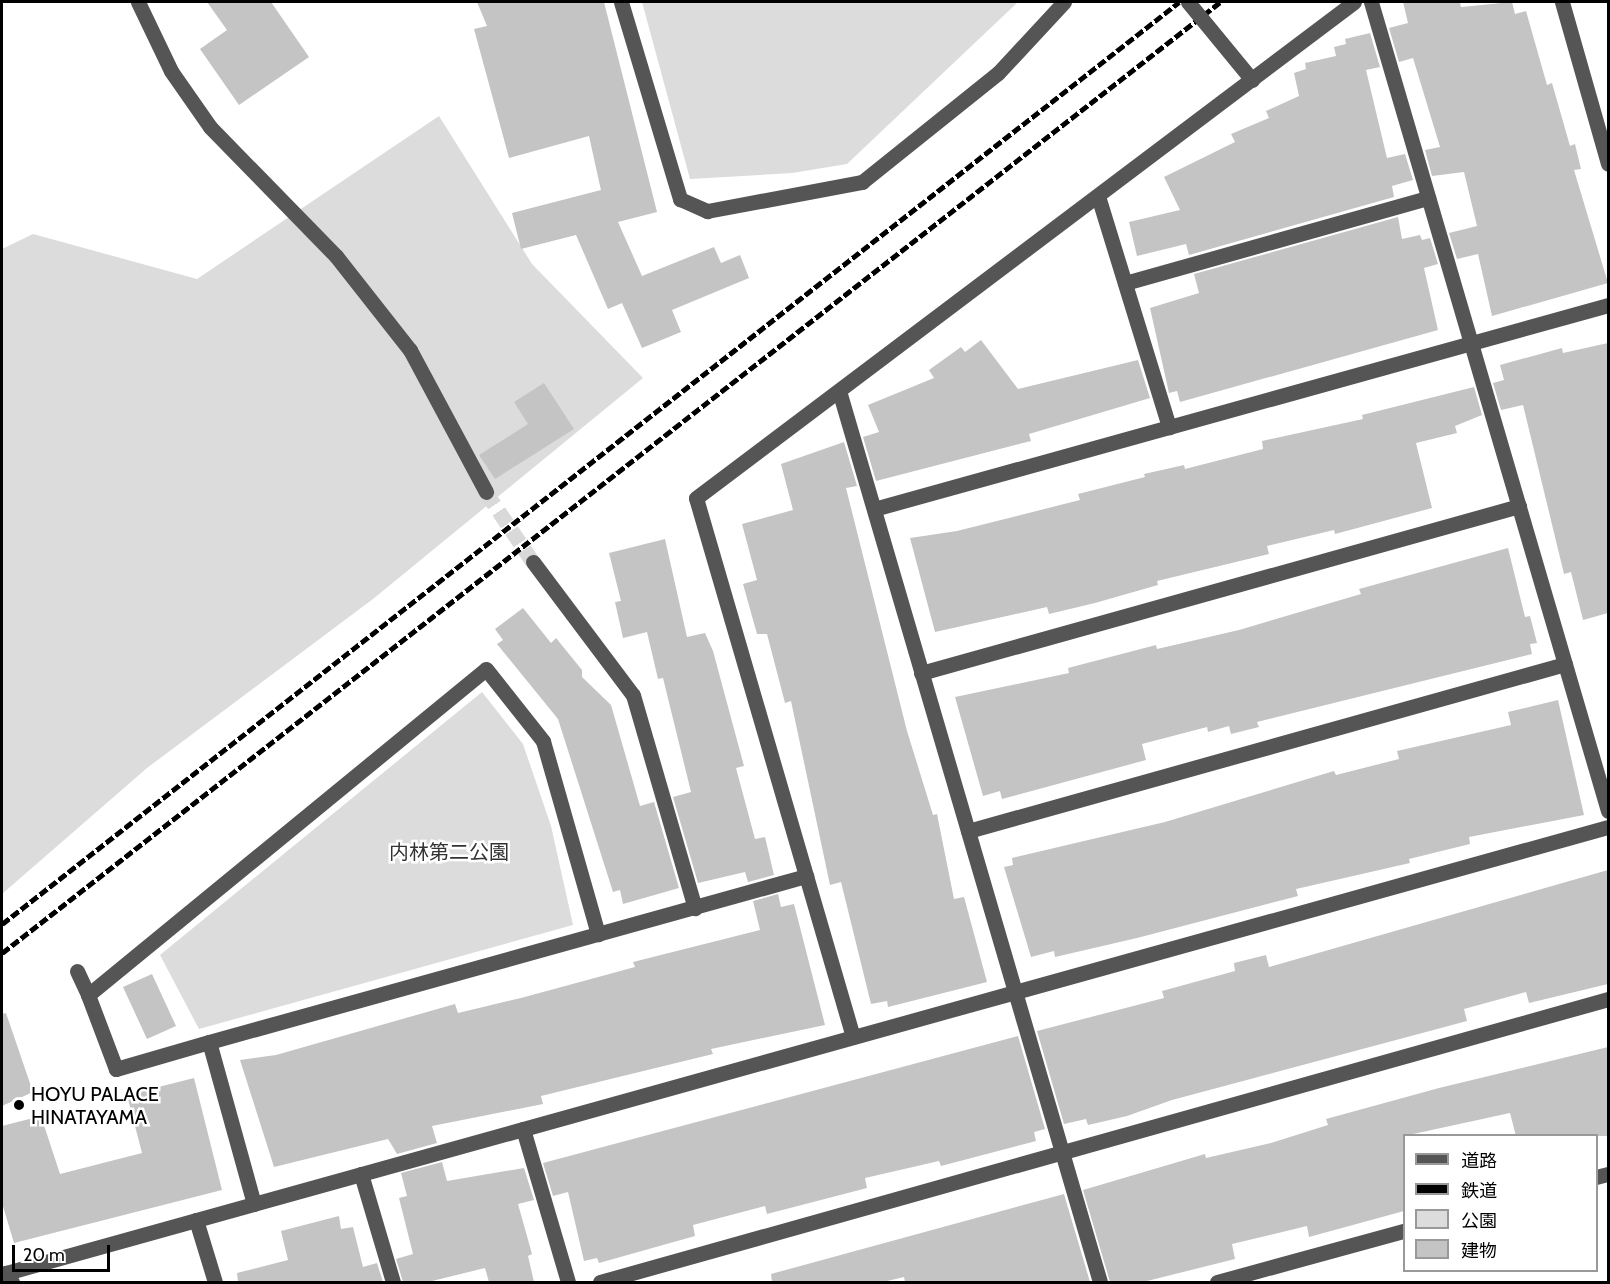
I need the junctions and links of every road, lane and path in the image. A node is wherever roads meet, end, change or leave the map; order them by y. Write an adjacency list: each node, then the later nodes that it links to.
1 (138, 2): 17 (street)
2 (621, 2): 3 (street)
3 (1064, 2)
4 (1188, 2): 8 (street, bridge)
5 (1354, 2): 8 (street)
6 (1371, 2): 11 (street)
7 (1562, 2): 9 (street)
8 (1252, 80): 10 (street)
9 (1608, 164)
10 (1098, 196): 12 (street); 15 (street)
11 (1428, 198): 12 (street); 14 (street)
12 (1125, 283): 16 (street)
13 (1608, 305): 14 (street)
14 (1471, 344): 16 (street); 18 (street)
15 (840, 394): 19 (street); 26 (street)
16 (1169, 427): 19 (street)
17 (486, 492)
18 (1519, 506): 21 (street); 22 (street)
19 (874, 509): 22 (street)
20 (533, 562): 27 (street)
21 (1565, 664): 23 (street); 25 (street)
22 (921, 673): 25 (street)
23 (1608, 811)
24 (1608, 827): 30 (street)
25 (968, 831): 30 (street)
26 (806, 876): 27 (street); 33 (street)
27 (695, 908): 28 (street)
28 (598, 934): 31 (street); 34 (street)
29 (77, 971): 31 (street)
30 (1015, 992): 33 (street); 36 (street)
31 (88, 995): 34 (street)
32 (1608, 999): 36 (street)
33 (853, 1037): 35 (street)
34 (209, 1041): 38 (street)
35 (523, 1129): 37 (street); 44 (street)
36 (1062, 1153): 45 (street); 46 (street)
37 (361, 1174): 38 (street); 43 (street)
38 (254, 1204): 39 (street)
39 (196, 1220): 41 (street); 42 (street)
40 (1403, 1230): 47 (street)
41 (12, 1282)
42 (214, 1282)
43 (393, 1282)
44 (568, 1282)
45 (600, 1282)
46 (1100, 1282)
47 (1217, 1282)

